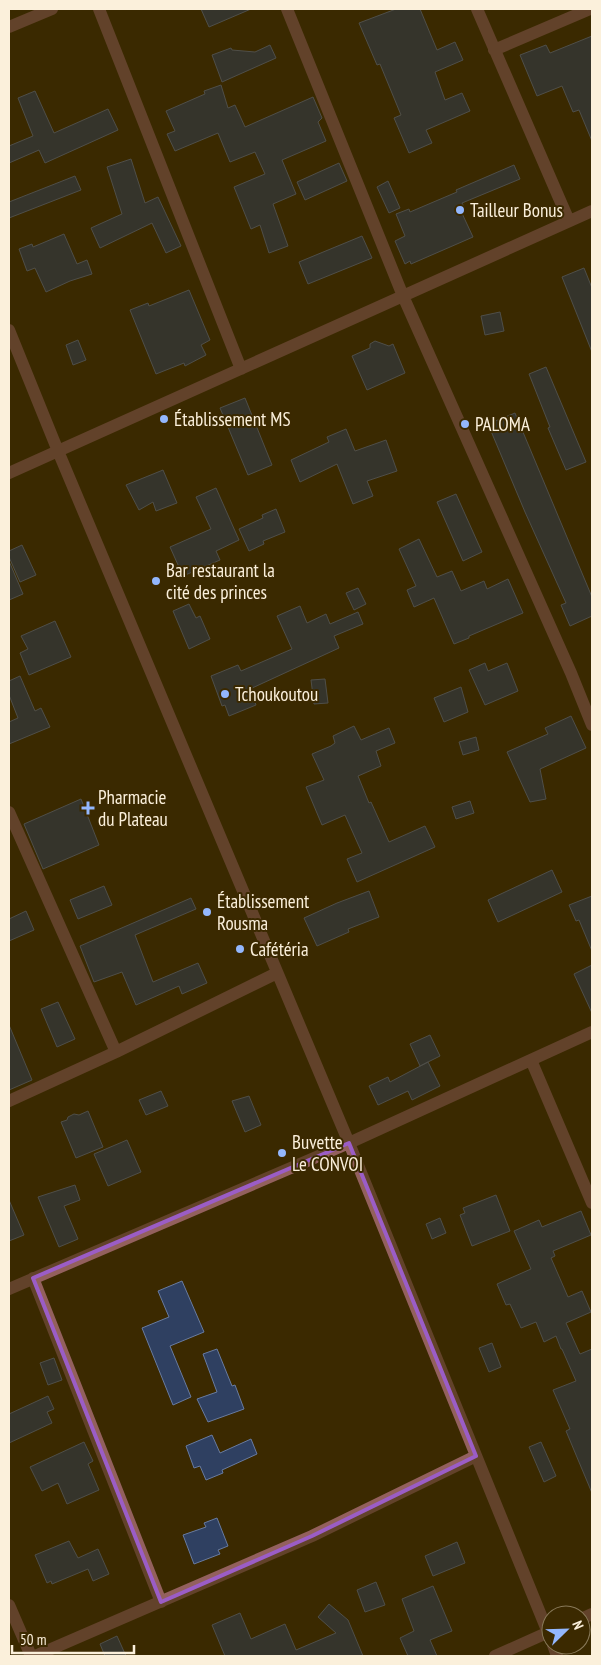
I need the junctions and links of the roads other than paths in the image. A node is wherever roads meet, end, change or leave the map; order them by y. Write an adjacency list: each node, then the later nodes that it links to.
1 (52, 9): 6 (street)
2 (99, 9): 12 (street)
3 (287, 9): 10 (street)
4 (476, 9): 7 (street)
5 (590, 9): 7 (street)
6 (9, 27)
7 (494, 50): 9 (street)
8 (592, 211): 9 (street)
9 (569, 221): 10 (street)
10 (403, 296): 12 (street); 15 (street)
11 (9, 330): 13 (street)
12 (241, 369): 13 (street)
13 (58, 451): 14 (street); 17 (street)
14 (9, 473)
15 (592, 725)
16 (9, 812): 19 (street)
17 (277, 973): 19 (street); 22 (street)
18 (592, 1032): 20 (street)
19 (116, 1052): 21 (street)
20 (531, 1060): 22 (street); 23 (street)
21 (9, 1101)
22 (349, 1143): 24 (street); 26 (street)
23 (592, 1203)
24 (33, 1278): 25 (street); 27 (street)
25 (9, 1289)
26 (476, 1456): 27 (street); 29 (street)
27 (161, 1602): 32 (street)
28 (9, 1605): 31 (street)
29 (541, 1613)
30 (541, 1638): 33 (street)
31 (31, 1656)
32 (35, 1656)
33 (495, 1656)

